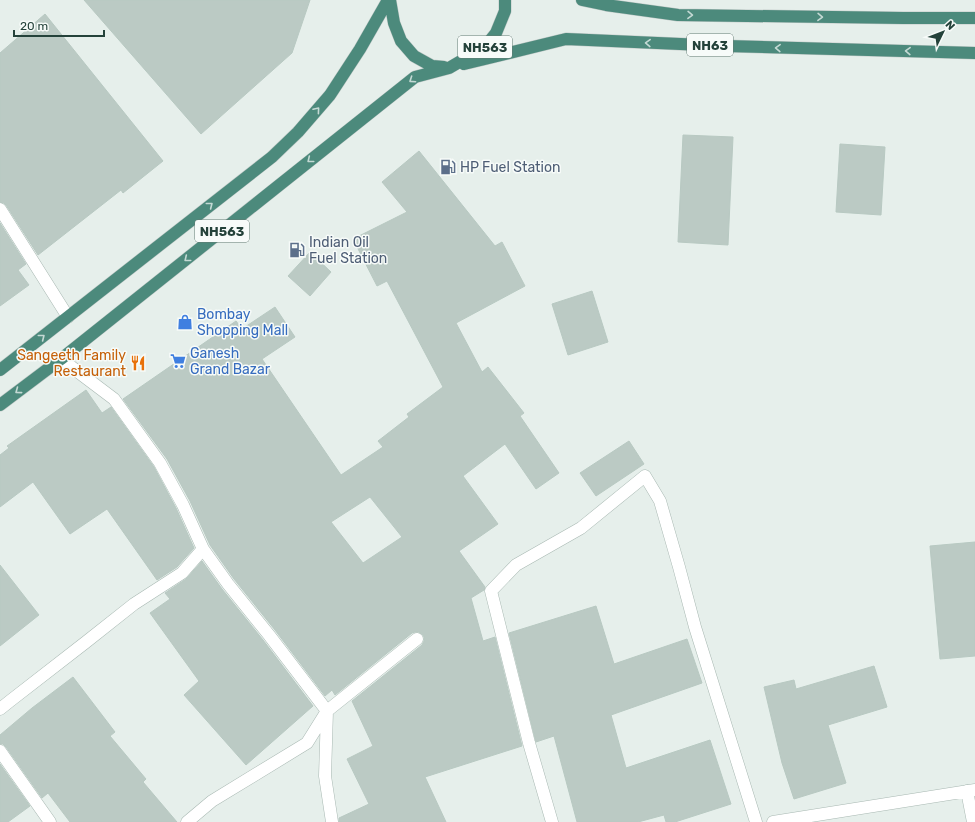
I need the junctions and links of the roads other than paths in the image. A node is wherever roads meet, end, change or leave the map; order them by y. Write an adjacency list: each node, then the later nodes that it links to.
1 (389, 0): 6 (highway, NH63); 8 (highway, NH563, one-way to 1)
2 (505, 0): 6 (highway, NH563)
3 (582, 0): 4 (highway, NH63, one-way to 4)
4 (975, 18)
5 (975, 53): 6 (highway, NH63, one-way to 6)
6 (449, 68): 9 (highway, NH563, one-way to 9)
7 (0, 209): 8 (street)
8 (68, 317): 10 (highway, NH563, one-way to 8)
9 (61, 359): 11 (highway, NH563, one-way to 11); 12 (street)
10 (0, 370)
11 (0, 405)
12 (203, 549): 14 (street); 15 (street)
13 (417, 639): 15 (street)
14 (0, 709)
15 (327, 711): 19 (street); 20 (street)
16 (0, 751): 18 (street)
17 (971, 791): 23 (street); 24 (street)
18 (50, 822)
19 (187, 822)
20 (332, 822)
21 (552, 822): 22 (street)
22 (756, 822)
23 (773, 822)
24 (973, 822)

